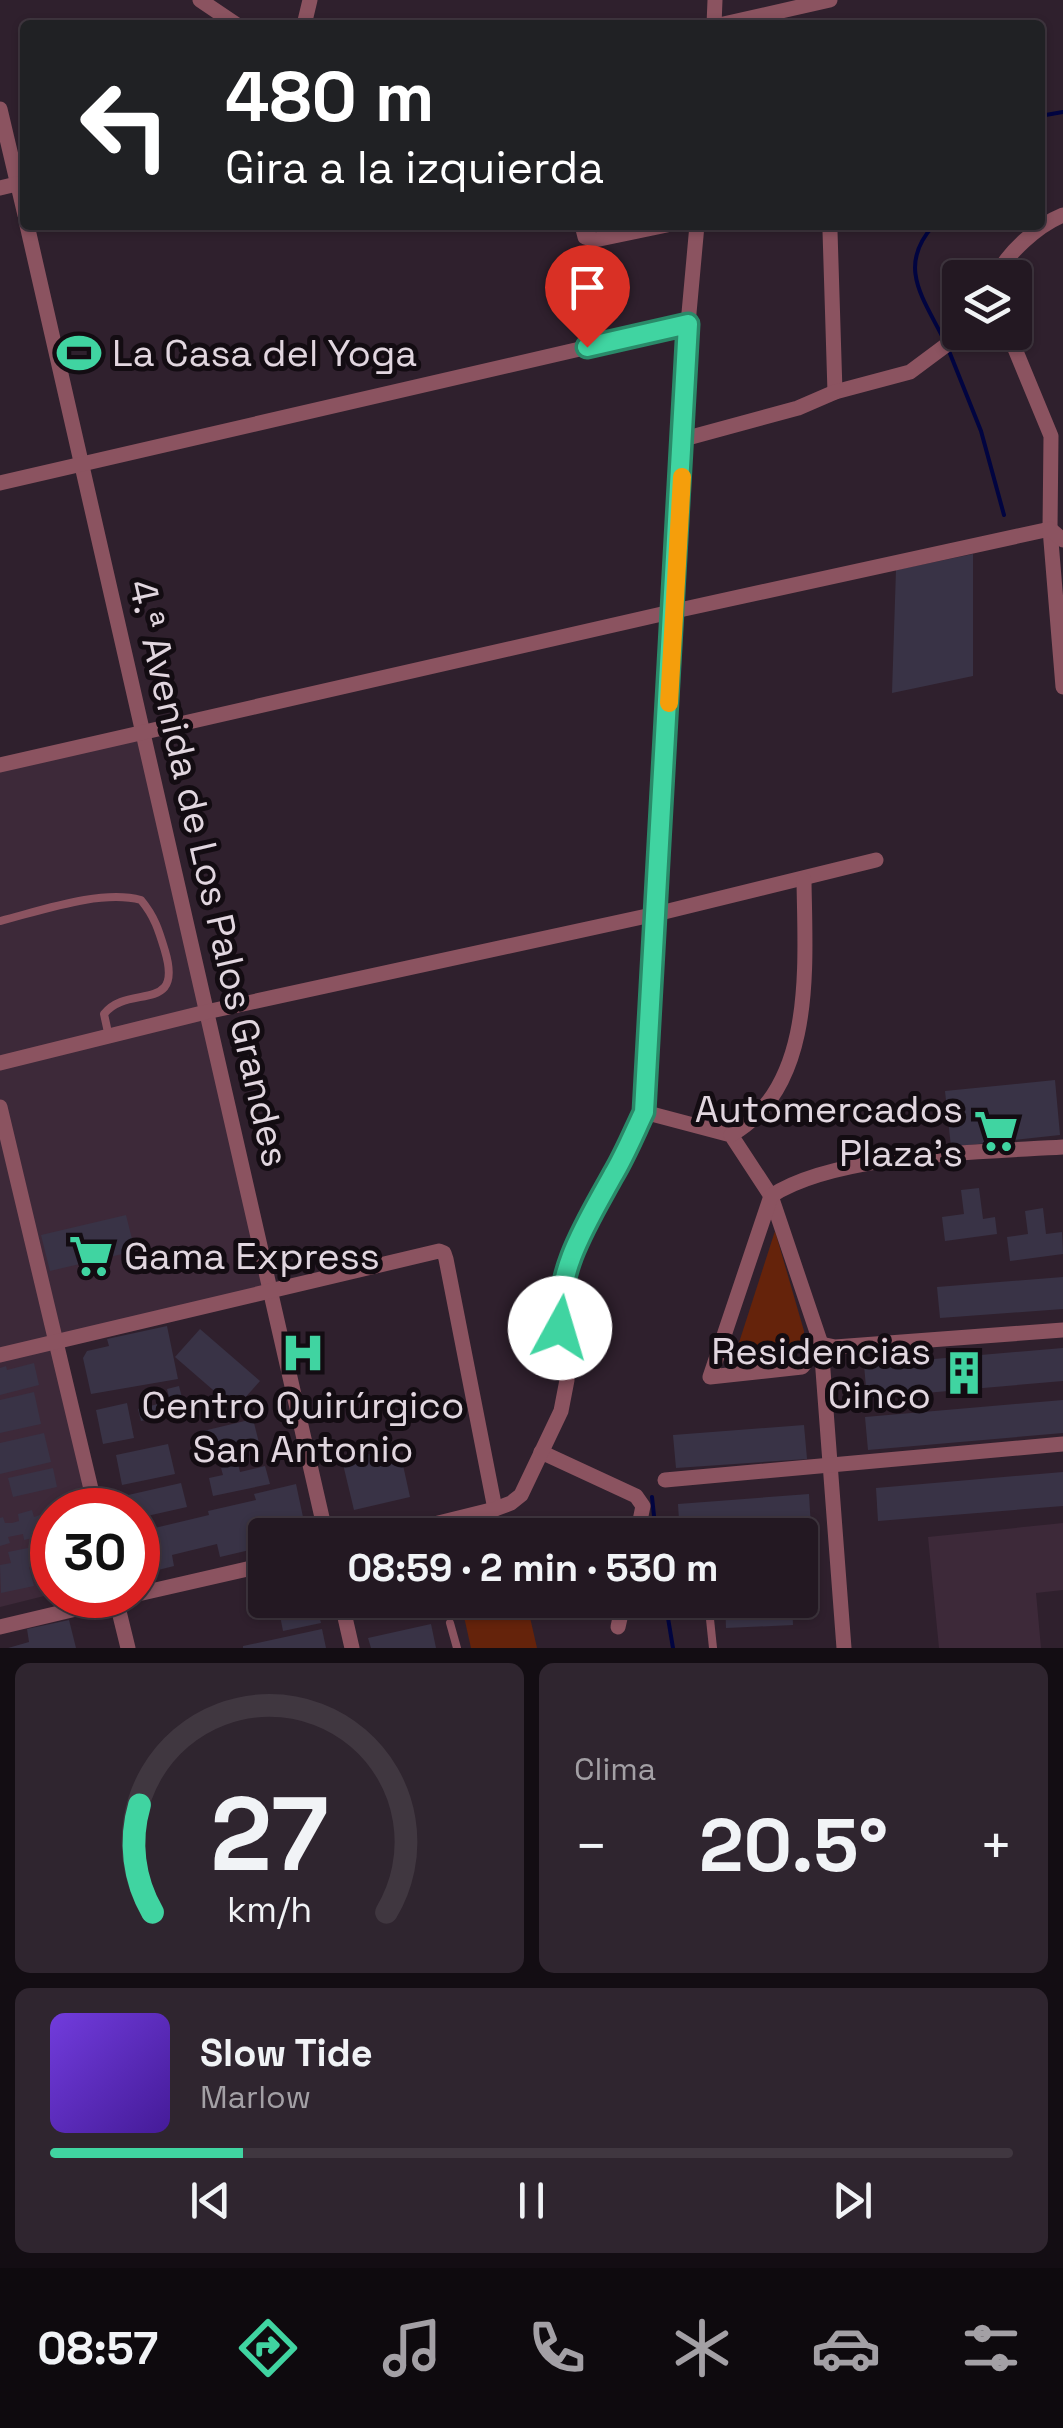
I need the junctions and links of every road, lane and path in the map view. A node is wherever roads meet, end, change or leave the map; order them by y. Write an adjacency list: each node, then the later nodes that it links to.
1 (200, 0): 3 (street)
2 (830, 0): 4 (street)
3 (229, 20)
4 (740, 20)
5 (0, 109): 6 (street)
6 (20, 176)
7 (28, 230): 19 (street, 4.ª Avenida de Los Palos Grandes)
8 (583, 230): 9 (street)
9 (643, 230)
10 (697, 230): 14 (street)
11 (1039, 230): 13 (street)
12 (830, 231): 17 (street)
13 (1006, 260)
14 (688, 324): 18 (street); 19 (street)
15 (942, 349): 17 (street)
16 (1015, 350): 21 (street)
17 (835, 392): 18 (street)
18 (684, 439): 23 (street)
19 (81, 465): 20 (street); 26 (street, 4.ª Avenida de Los Palos Grandes)
20 (0, 483)
21 (1050, 529): 22 (street); 23 (street); 24 (street)
22 (1063, 540)
23 (675, 611): 26 (street); 30 (street)
24 (1060, 652): 25 (street)
25 (1063, 688)
26 (142, 732): 27 (street); 32 (street, 4.ª Avenida de Los Palos Grandes)
27 (0, 766)
28 (876, 860): 29 (street)
29 (804, 880): 30 (street); 37 (street)
30 (656, 914): 32 (street); 36 (street)
31 (0, 921): 33 (lane)
32 (206, 1012): 33 (street); 40 (street, 4.ª Avenida de Los Palos Grandes)
33 (109, 1037): 34 (street)
34 (0, 1063)
35 (0, 1107): 42 (street)
36 (644, 1112): 37 (street); 46 (street)
37 (731, 1135): 39 (street)
38 (1063, 1147): 39 (street)
39 (770, 1196): 43 (street); 43 (street)
40 (273, 1292): 42 (street); 50 (street); 51 (street, 4.ª Avenida de Los Palos Grandes)
41 (1063, 1330): 43 (street)
42 (56, 1342): 44 (street); 49 (street)
43 (821, 1344): 47 (street)
44 (0, 1355)
45 (1063, 1444): 47 (street)
46 (542, 1452): 50 (street); 53 (street)
47 (830, 1464): 48 (street); 68 (street)
48 (665, 1480)
49 (91, 1488)
50 (495, 1509): 52 (street)
51 (322, 1518)
52 (459, 1518)
53 (641, 1518)
54 (248, 1569): 55 (street)
55 (160, 1589)
56 (32, 1618): 62 (street)
57 (121, 1618): 64 (street)
58 (345, 1618): 65 (street)
59 (620, 1618): 63 (street)
60 (710, 1618): 67 (lane)
61 (450, 1623): 66 (lane)
62 (0, 1626)
63 (618, 1627)
64 (128, 1648)
65 (352, 1648)
66 (457, 1648)
67 (713, 1648)
68 (844, 1648)

